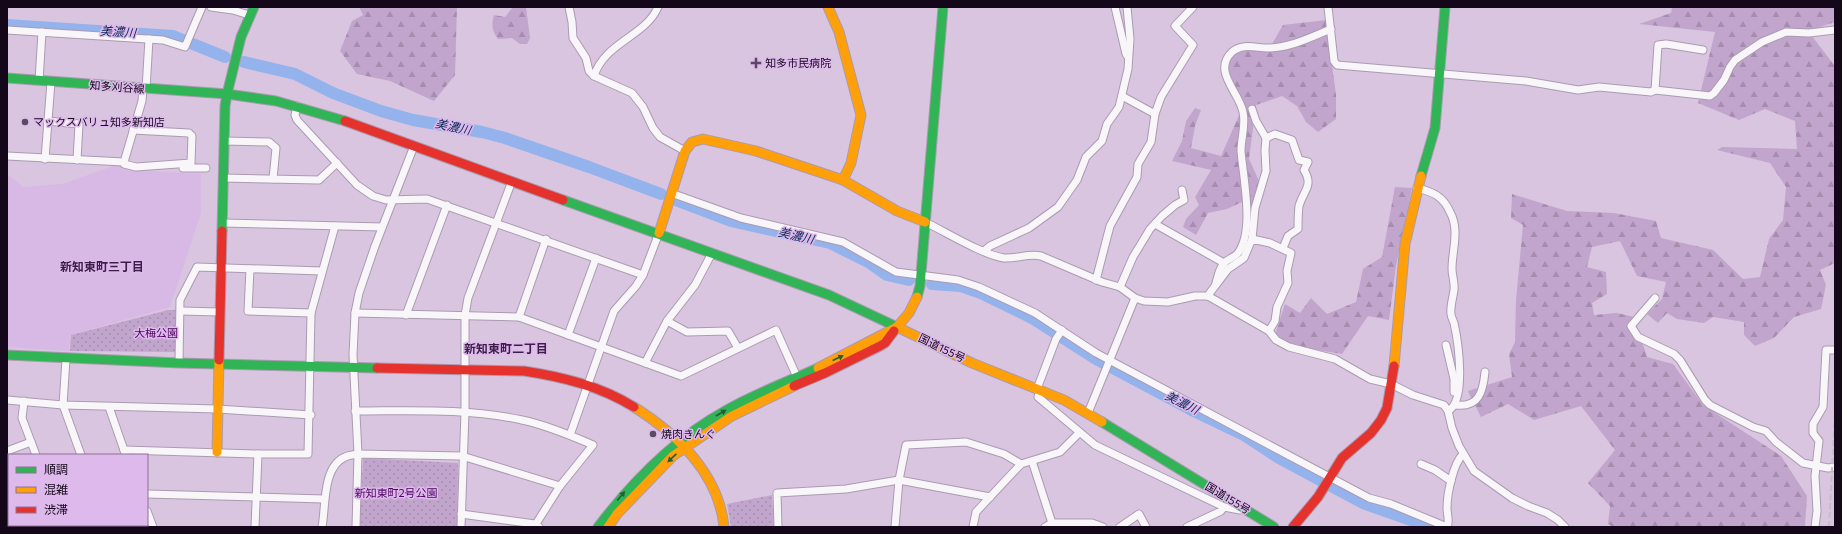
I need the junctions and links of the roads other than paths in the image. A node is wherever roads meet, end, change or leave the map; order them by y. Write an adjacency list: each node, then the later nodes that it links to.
1 (202, 7): 19 (street)
2 (211, 7): 14 (street)
3 (254, 7): 14 (main road)
4 (569, 7): 23 (street)
5 (658, 7): 23 (street)
6 (828, 7): 49 (main road)
7 (943, 7): 8 (street); 57 (main road)
8 (947, 7)
9 (1115, 7): 21 (street)
10 (1127, 7): 21 (street)
11 (1193, 7): 33 (street)
12 (1328, 7): 15 (street)
13 (1445, 7): 22 (main road)
14 (249, 15): 29 (main road)
15 (1331, 29): 22 (street); 69 (street)
16 (7, 30): 18 (street)
17 (1835, 30): 28 (street)
18 (42, 32): 19 (street); 25 (street)
19 (149, 40): 27 (street)
20 (1703, 50): 28 (street)
21 (1130, 58): 30 (street)
22 (1440, 74): 28 (street); 51 (main road)
23 (594, 76): 39 (street)
24 (7, 78): 25 (main road, 知多刈谷線)
25 (39, 80): 26 (main road, 知多刈谷線)
26 (51, 82): 27 (main road, 知多刈谷線); 34 (street)
27 (144, 88): 29 (main road, 知多刈谷線); 35 (street)
28 (1655, 90)
29 (227, 94): 31 (main road, 知多刈谷線); 37 (main road)
30 (1122, 96): 33 (street); 66 (street)
31 (297, 106): 38 (main road, 知多刈谷線); 44 (street)
32 (1252, 109): 36 (street)
33 (1155, 114): 75 (street)
34 (47, 121): 41 (street); 42 (street)
35 (133, 130): 43 (street); 45 (street)
36 (1266, 138): 64 (street); 65 (street)
37 (224, 141): 47 (main road); 48 (street)
38 (414, 146): 50 (main road, 知多刈谷線); 54 (street)
39 (685, 151): 49 (main road); 53 (main road)
40 (7, 156): 41 (street)
41 (45, 159): 42 (street)
42 (77, 160): 43 (street)
43 (124, 162): 45 (street)
44 (337, 163): 48 (street); 54 (street)
45 (179, 165): 46 (street)
46 (206, 168)
47 (224, 178): 48 (street); 58 (main road)
48 (273, 179)
49 (843, 180): 57 (main road)
50 (512, 181): 56 (street); 62 (main road, 国道155号)
51 (1417, 188): 109 (main road); 114 (street)
52 (1182, 190): 59 (street)
53 (671, 193): 62 (main road); 74 (street)
54 (392, 200): 55 (street); 61 (street)
55 (446, 205): 56 (street); 85 (street)
56 (496, 222): 63 (street); 86 (street)
57 (925, 222): 66 (street); 74 (main road)
58 (222, 223): 60 (street); 70 (main road)
59 (1155, 224): 69 (street); 77 (street)
60 (335, 226): 61 (street); 72 (street)
61 (382, 227): 84 (street)
62 (659, 233): 67 (main road, 国道155号); 73 (street)
63 (546, 239): 68 (street); 87 (street)
64 (1252, 239): 65 (street); 76 (street)
65 (1283, 248): 91 (street)
66 (984, 251): 75 (street)
67 (712, 253): 88 (street); 89 (main road, 国道155号)
68 (596, 258): 73 (street); 92 (street)
69 (1224, 263): 76 (street)
70 (221, 268): 71 (street); 81 (street); 82 (main road)
71 (250, 269): 72 (street); 83 (street)
72 (322, 271): 83 (street)
73 (643, 275): 94 (street)
74 (920, 275): 89 (main road); 90 (street)
75 (1096, 280): 77 (street)
76 (1215, 285): 78 (street)
77 (1120, 287): 79 (street)
78 (1208, 296): 79 (street); 91 (street)
79 (1135, 298): 99 (street)
80 (1655, 298): 138 (street)
81 (181, 311): 82 (street); 100 (street)
82 (220, 312): 102 (main road)
83 (311, 313): 103 (street)
84 (355, 313): 85 (street); 104 (street)
85 (406, 315): 86 (street)
86 (465, 315): 87 (street); 105 (street)
87 (519, 317): 92 (street)
88 (667, 321): 95 (street); 101 (street)
89 (897, 327): 107 (main road, one-way to 89); 110 (main road, 国道155号); 125 (main road)
90 (1062, 330): 99 (street); 110 (street)
91 (1269, 331): 109 (street)
92 (568, 335): 94 (street)
93 (1446, 345): 117 (street)
94 (603, 347): 101 (street); 108 (street)
95 (738, 348): 101 (street); 107 (street)
96 (1835, 350): 138 (street)
97 (7, 355): 98 (main road)
98 (66, 359): 100 (main road); 113 (street)
99 (1110, 360): 120 (street); 140 (street)
100 (179, 363): 102 (main road)
101 (645, 363)
102 (218, 364): 103 (main road); 116 (main road)
103 (309, 365): 104 (main road); 121 (street)
104 (354, 366): 105 (main road); 118 (street)
105 (464, 369): 108 (main road); 119 (street)
106 (1485, 372): 114 (street)
107 (797, 377): 125 (main road, one-way to 107)
108 (589, 384): 123 (street); 125 (main road)
109 (1391, 384): 117 (street); 140 (main road)
110 (1038, 389): 120 (main road, 国道155号); 122 (street)
111 (7, 400): 112 (street)
112 (24, 401): 113 (street); 124 (street)
113 (63, 405): 115 (street); 130 (street)
114 (1455, 405): 117 (street)
115 (109, 406): 116 (street); 128 (street)
116 (217, 409): 121 (street); 127 (main road)
117 (1448, 409): 133 (street)
118 (355, 411): 119 (street); 132 (street)
119 (465, 412): 123 (street); 134 (street)
120 (1088, 413): 149 (main road, 国道155号)
121 (310, 415): 131 (street)
122 (1079, 432): 135 (street); 148 (street)
123 (570, 435): 143 (street)
124 (31, 442): 126 (street); 129 (street)
125 (683, 444): 159 (main road, one-way to 125); 160 (main road, one-way to 160); 161 (main road)
126 (7, 451)
127 (217, 452): 128 (street); 131 (street)
128 (125, 453)
129 (36, 454)
130 (81, 454)
131 (258, 454): 145 (street)
132 (358, 454): 134 (street); 147 (street); 157 (street)
133 (1463, 454): 142 (street); 173 (street)
134 (462, 456): 143 (street); 151 (street)
135 (1032, 461): 136 (street); 152 (street)
136 (1021, 464): 141 (street); 146 (street)
137 (1421, 464): 142 (street)
138 (1816, 465): 139 (street); 174 (street)
139 (1835, 467)
140 (1329, 478): 171 (main road); 172 (street)
141 (899, 480): 146 (street); 162 (street); 163 (street)
142 (1451, 481): 172 (street)
143 (560, 486): 153 (street)
144 (148, 494): 145 (street)
145 (256, 497): 147 (street); 155 (street)
146 (990, 497): 164 (street)
147 (324, 499): 156 (street)
148 (1224, 507): 149 (street); 169 (street)
149 (1251, 512): 170 (main road, 国道155号)
150 (148, 513): 154 (street)
151 (461, 514): 153 (street); 158 (street)
152 (1052, 523): 165 (street); 166 (street)
153 (536, 526)
154 (154, 527)
155 (255, 527)
156 (322, 527)
157 (356, 527)
158 (461, 527)
159 (598, 527)
160 (608, 527)
161 (724, 527)
162 (778, 527)
163 (895, 527)
164 (973, 527)
165 (1045, 527)
166 (1102, 527)
167 (1120, 527): 168 (street)
168 (1146, 527)
169 (1187, 527)
170 (1274, 527)
171 (1293, 527)
172 (1447, 527)
173 (1565, 527)
174 (1815, 527)

